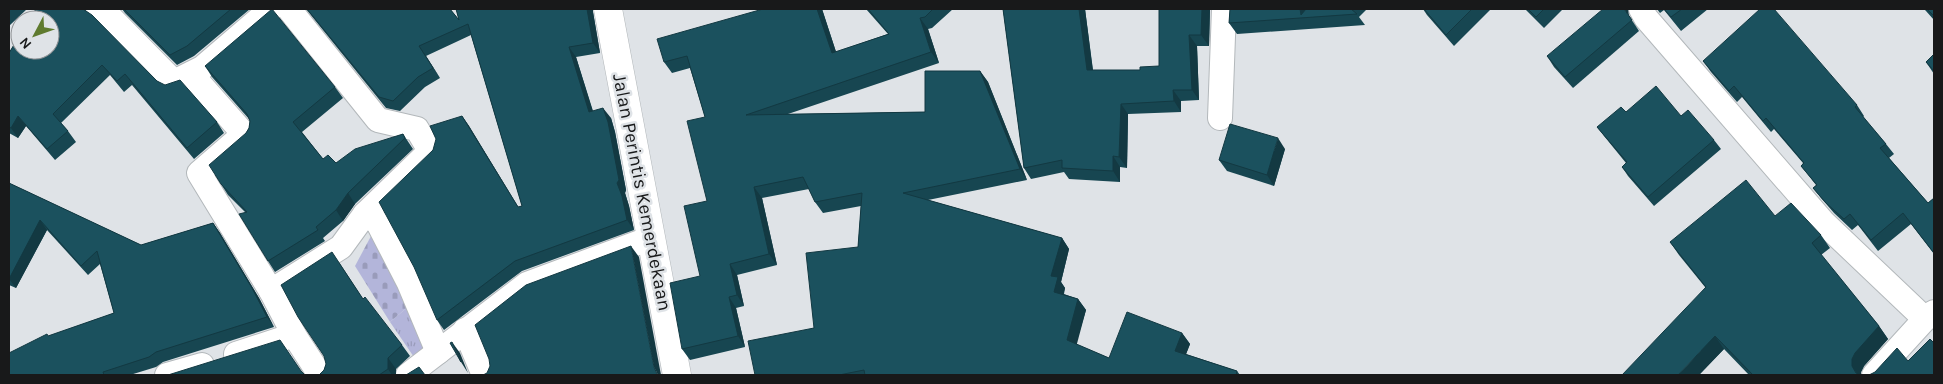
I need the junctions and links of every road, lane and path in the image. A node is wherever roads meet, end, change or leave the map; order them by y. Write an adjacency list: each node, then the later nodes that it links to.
1 (98, 9): 7 (street)
2 (271, 9): 7 (street)
3 (289, 9): 9 (street)
4 (608, 9): 10 (main road, Jalan Perintis Kemerdekaan)
5 (1224, 9): 8 (street)
6 (1640, 9): 12 (street)
7 (192, 74): 11 (street)
8 (1220, 118)
9 (366, 214): 11 (street); 15 (street)
10 (651, 238): 13 (street); 20 (main road, Jalan Perintis Kemerdekaan)
11 (271, 291): 14 (street)
12 (1930, 315): 21 (street)
13 (465, 330): 15 (street); 19 (street)
14 (294, 336): 16 (street); 17 (street)
15 (438, 352): 18 (street)
16 (167, 375)
17 (320, 375)
18 (408, 375)
19 (484, 375)
20 (677, 375)
21 (1874, 375)

